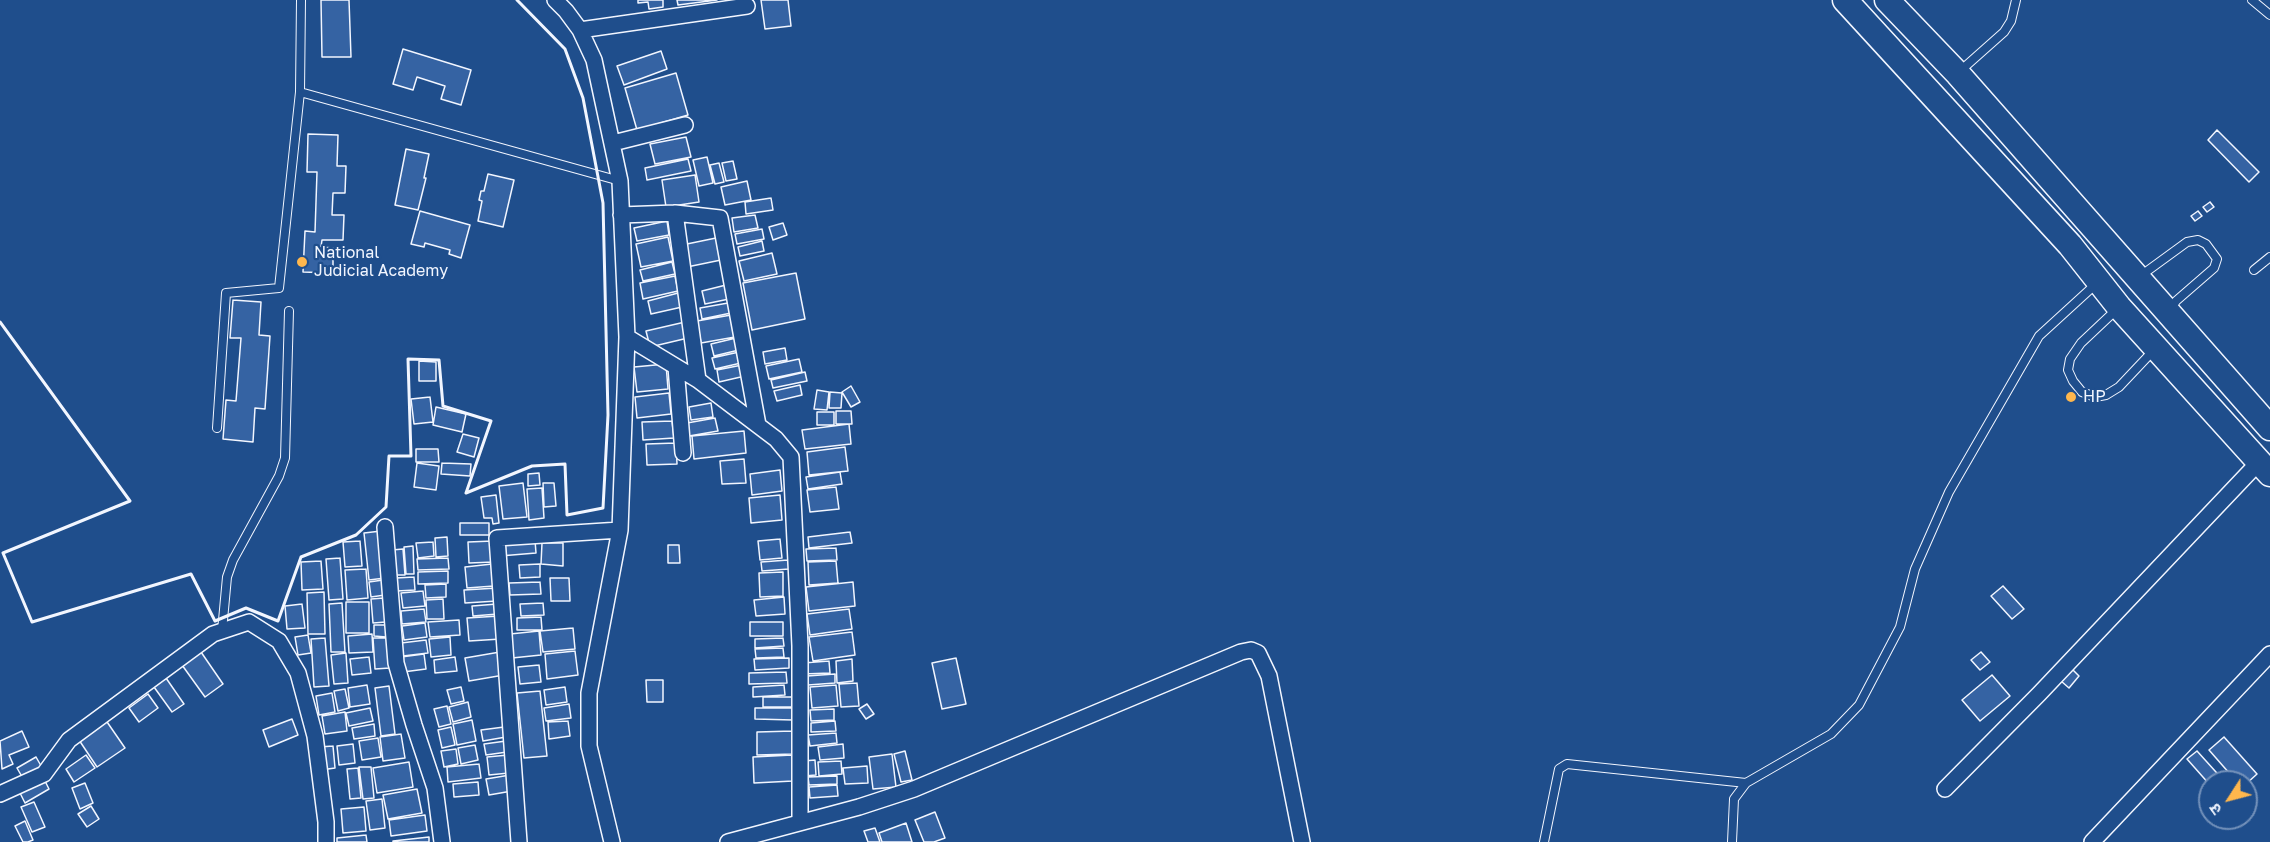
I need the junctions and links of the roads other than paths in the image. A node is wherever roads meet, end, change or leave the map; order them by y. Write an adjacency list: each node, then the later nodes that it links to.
1 (301, 0): 11 (lane)
2 (555, 0): 9 (street)
3 (1845, 0): 20 (main road)
4 (1887, 0): 10 (main road)
5 (2016, 0): 10 (lane)
6 (2252, 0): 8 (lane)
7 (747, 6): 9 (street)
8 (2270, 15)
9 (580, 30): 13 (street)
10 (1958, 74): 19 (main road)
11 (300, 92): 14 (lane); 29 (lane)
12 (685, 125): 13 (street)
13 (613, 143): 14 (street)
14 (620, 181): 16 (street)
15 (675, 213): 16 (street); 27 (street); 28 (street)
16 (621, 215): 24 (street)
17 (2270, 257): 18 (lane)
18 (2254, 270)
19 (2138, 278): 23 (main road); 23 (lane)
20 (2098, 282): 21 (main road); 37 (lane)
21 (2119, 307): 25 (main road); 25 (lane)
22 (290, 312): 35 (lane)
23 (2168, 312): 30 (main road)
24 (627, 337): 26 (street); 34 (street)
25 (2156, 348): 32 (main road)
26 (676, 367): 27 (street); 31 (street)
27 (698, 380): 28 (street)
28 (758, 425): 40 (street)
29 (217, 428)
30 (2270, 428)
31 (683, 453)
32 (2264, 468): 38 (street)
33 (385, 527): 42 (street)
34 (620, 530): 43 (street); 44 (street)
35 (222, 631): 39 (street); 41 (street)
36 (2270, 654): 49 (street)
37 (1746, 783): 47 (lane); 48 (lane)
38 (1945, 789)
39 (0, 795)
40 (800, 822): 45 (street); 46 (street)
41 (326, 842)
42 (442, 842)
43 (519, 842)
44 (612, 842)
45 (728, 842)
46 (1302, 842)
47 (1544, 842)
48 (1732, 842)
49 (2092, 842)

